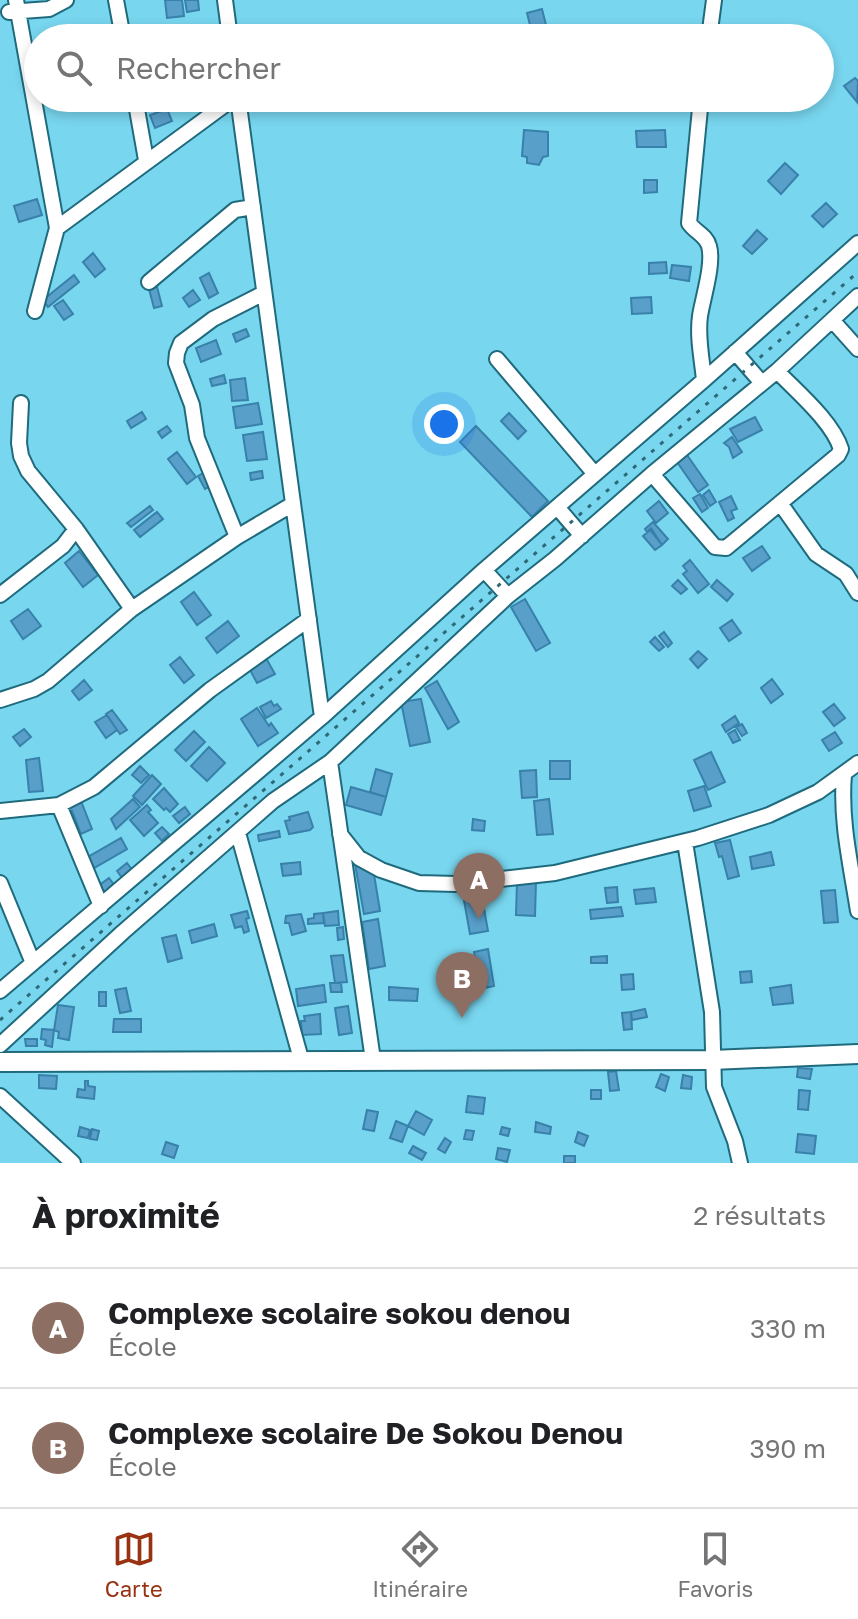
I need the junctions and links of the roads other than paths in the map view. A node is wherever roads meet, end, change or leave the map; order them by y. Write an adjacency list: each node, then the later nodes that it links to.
1 (66, 0): 5 (street)
2 (116, 0): 6 (street)
3 (225, 0): 7 (street)
4 (714, 0): 8 (street)
5 (14, 8): 9 (street)
6 (120, 24)
7 (228, 24)
8 (711, 24)
9 (24, 59)
10 (34, 112): 17 (street)
11 (137, 112): 15 (street)
12 (216, 112): 15 (street)
13 (238, 112): 16 (street)
14 (700, 112): 28 (street)
15 (146, 160): 17 (street)
16 (253, 207): 19 (street); 20 (street)
17 (57, 228): 22 (street)
18 (858, 244): 25 (street)
19 (149, 282)
20 (264, 293): 34 (street); 38 (street)
21 (858, 296): 23 (street)
22 (35, 311)
23 (832, 320): 24 (street); 27 (street)
24 (858, 349)
25 (735, 352): 28 (street); 29 (street)
26 (497, 359): 31 (street)
27 (777, 371): 29 (street); 33 (street)
28 (704, 380): 31 (street)
29 (761, 382): 32 (street)
30 (21, 403): 36 (street)
31 (594, 473): 35 (street)
32 (652, 474): 33 (street); 37 (street)
33 (780, 503): 40 (street)
34 (293, 504): 38 (street); 44 (street)
35 (557, 507): 37 (street); 39 (street)
36 (76, 529): 41 (street); 43 (street)
37 (582, 536): 42 (street)
38 (237, 537): 43 (street)
39 (484, 570): 42 (street); 46 (street)
40 (858, 593)
41 (0, 595)
42 (508, 596): 47 (street)
43 (132, 609): 45 (street)
44 (309, 619): 46 (street); 52 (street)
45 (0, 700)
46 (322, 717): 58 (street)
47 (330, 762): 54 (street); 55 (street)
48 (858, 763): 49 (street)
49 (844, 775): 50 (street); 51 (street)
50 (827, 786): 51 (street); 56 (street)
51 (842, 794): 59 (street)
52 (59, 805): 53 (street); 58 (street)
53 (0, 811)
54 (238, 833): 62 (street); 64 (street)
55 (340, 834): 56 (street); 65 (street)
56 (685, 842): 66 (street)
57 (0, 883): 60 (street)
58 (101, 906): 60 (street)
59 (858, 911)
60 (33, 963): 61 (street)
61 (0, 991)
62 (0, 1045)
63 (858, 1054): 66 (main road)
64 (301, 1059): 65 (main road); 67 (main road)
65 (373, 1060): 66 (main road)
66 (712, 1060): 70 (street)
67 (0, 1062)
68 (0, 1096): 69 (street)
69 (73, 1163)
70 (740, 1163)

